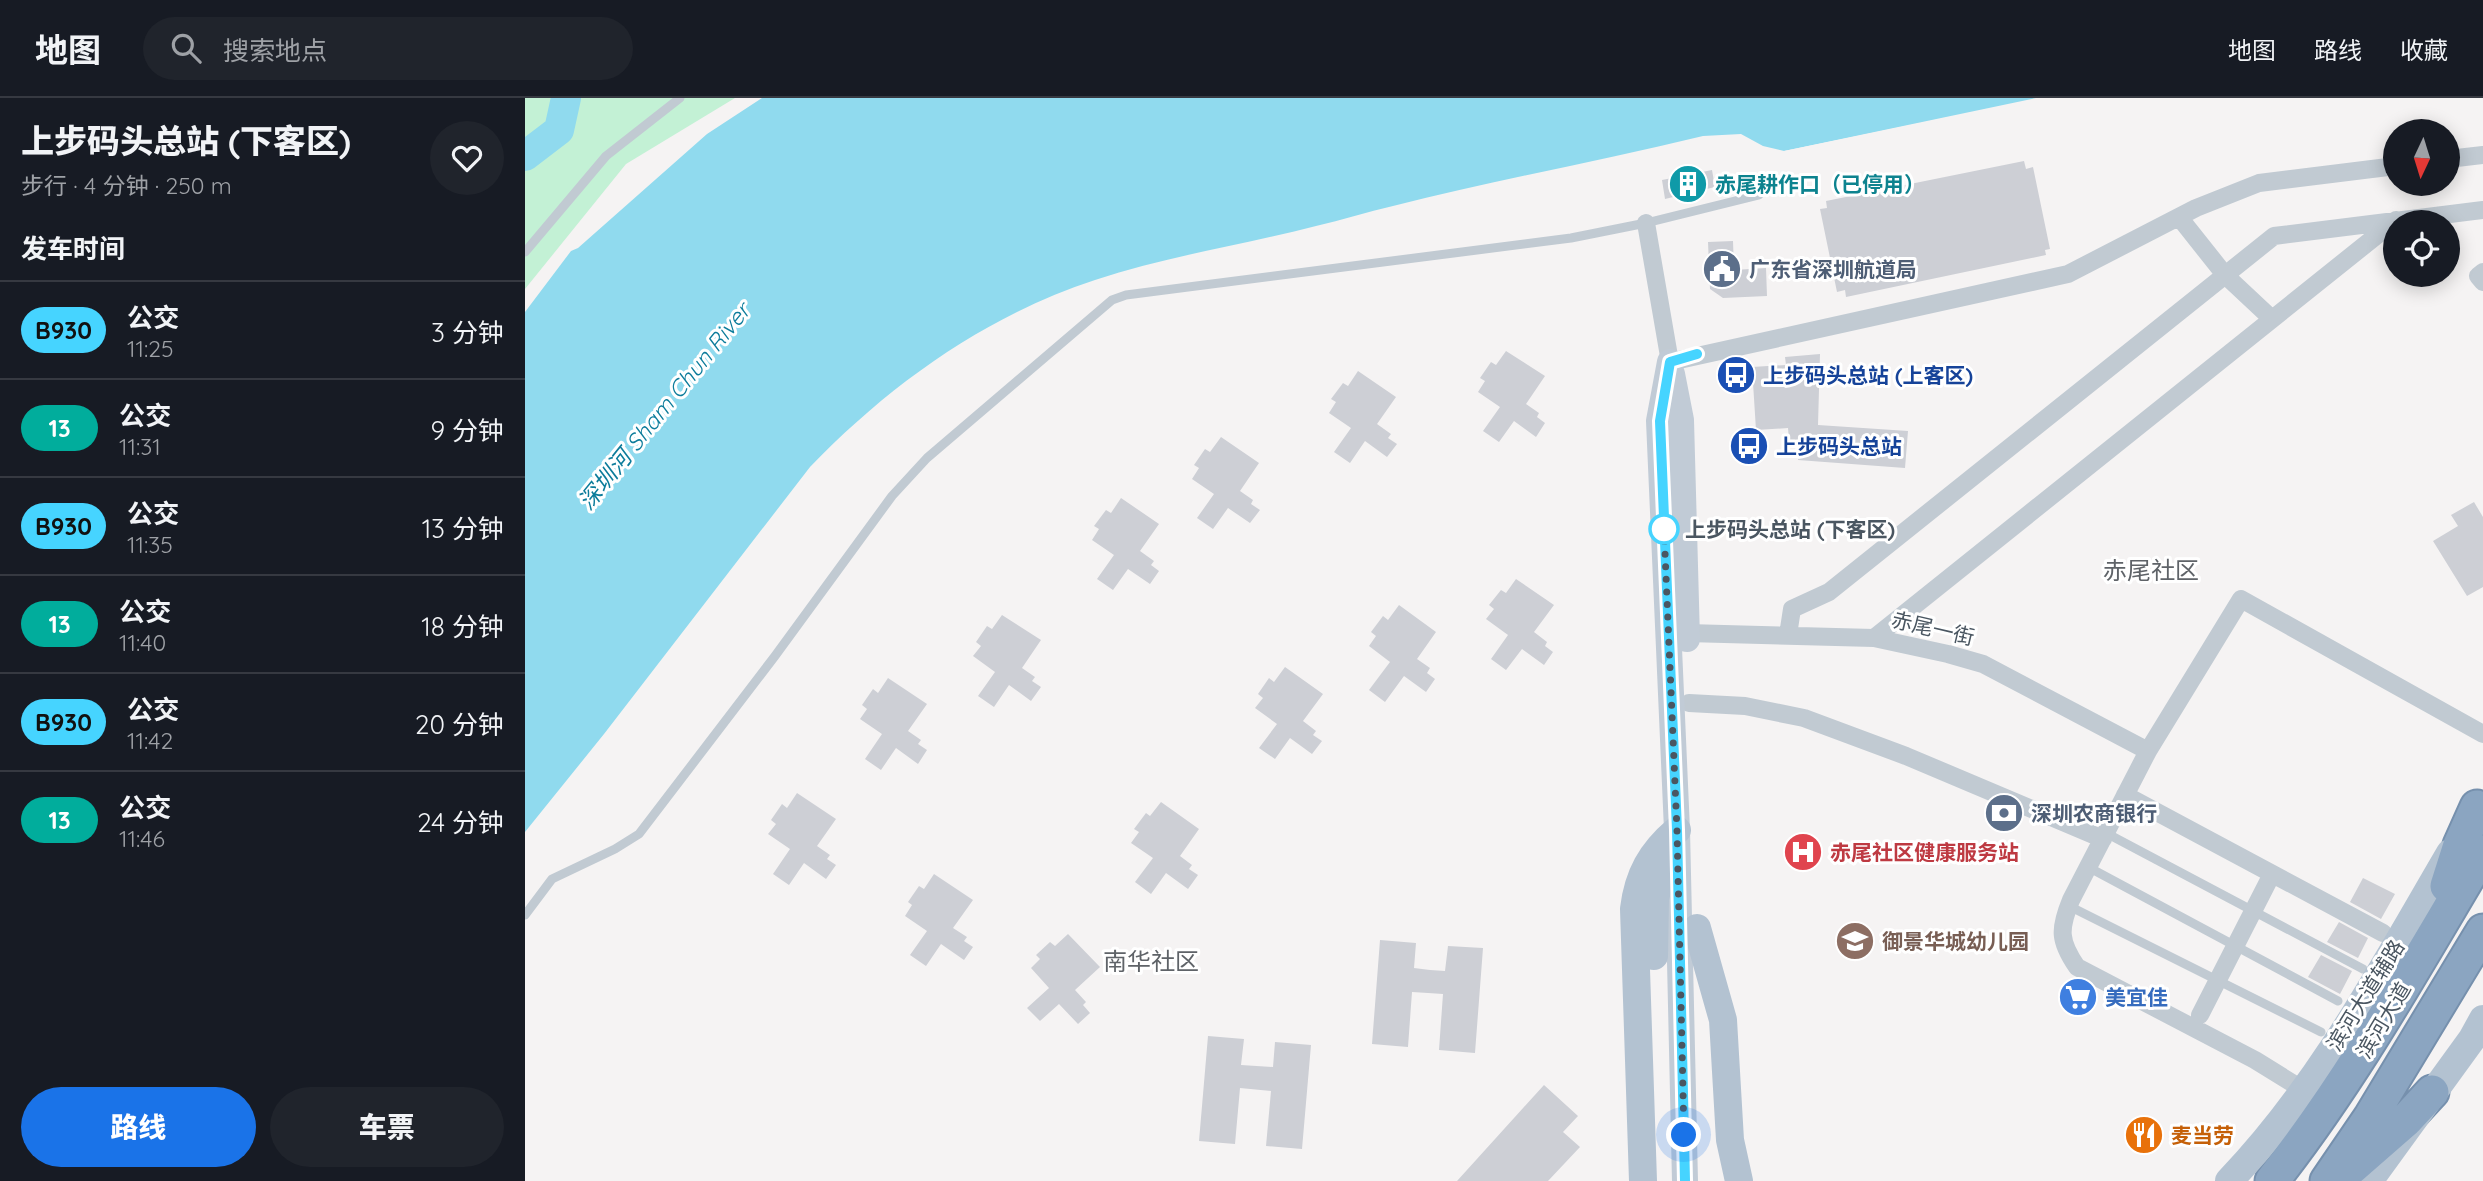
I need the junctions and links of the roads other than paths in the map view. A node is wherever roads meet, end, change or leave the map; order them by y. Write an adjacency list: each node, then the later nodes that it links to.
1 (680, 98): 12 (lane)
2 (2483, 155): 3 (street)
3 (2461, 158)
4 (2383, 168): 8 (street)
5 (1759, 195): 10 (lane)
6 (2483, 210): 7 (street)
7 (2460, 213)
8 (2179, 217): 14 (street); 17 (street)
9 (2383, 222): 14 (street)
10 (1646, 223): 17 (street); 33 (lane)
11 (2383, 230): 16 (street)
12 (525, 252)
13 (2483, 272): 15 (street)
14 (2225, 275): 16 (street); 19 (street)
15 (2483, 282)
16 (2272, 319): 20 (street)
17 (1670, 362): 18 (main road); 26 (main road)
18 (1686, 633): 19 (street, 赤尾一街); 21 (main road)
19 (1788, 635): 20 (street, 赤尾一街)
20 (1874, 638): 23 (street, 赤尾一街)
21 (1689, 703): 27 (street); 34 (main road)
22 (2483, 734): 23 (street)
23 (2148, 751): 24 (street)
24 (2125, 796): 27 (street); 30 (street)
25 (2480, 801): 38 (highway); 45 (main road, 滨河大道辅路)
26 (1677, 830): 47 (main road); 48 (main road); 49 (main road)
27 (2104, 836): 29 (street); 32 (lane)
28 (2483, 852): 38 (highway, 滨河大道)
29 (2088, 866): 31 (street); 37 (lane)
30 (2272, 874): 32 (street); 36 (street)
31 (2069, 906): 40 (lane); 45 (street)
32 (2253, 911): 37 (street); 39 (lane)
33 (525, 915)
34 (1697, 928): 50 (main road); 51 (main road)
35 (2483, 930): 54 (highway, 滨河大道)
36 (2383, 933)
37 (2235, 945): 40 (street); 41 (lane)
38 (2423, 953): 53 (highway, 滨河大道)
39 (2363, 969)
40 (2217, 981): 42 (street); 44 (lane)
41 (2338, 1001)
42 (2200, 1015)
43 (2483, 1019): 46 (main road)
44 (2321, 1032)
45 (2305, 1091): 52 (main road, 滨河大道辅路)
46 (2433, 1092): 55 (highway); 56 (main road)
47 (1643, 1181)
48 (1661, 1181)
49 (1685, 1181)
50 (1703, 1181)
51 (1739, 1181)
52 (2229, 1181)
53 (2272, 1181)
54 (2327, 1181)
55 (2336, 1181)
56 (2369, 1181)

